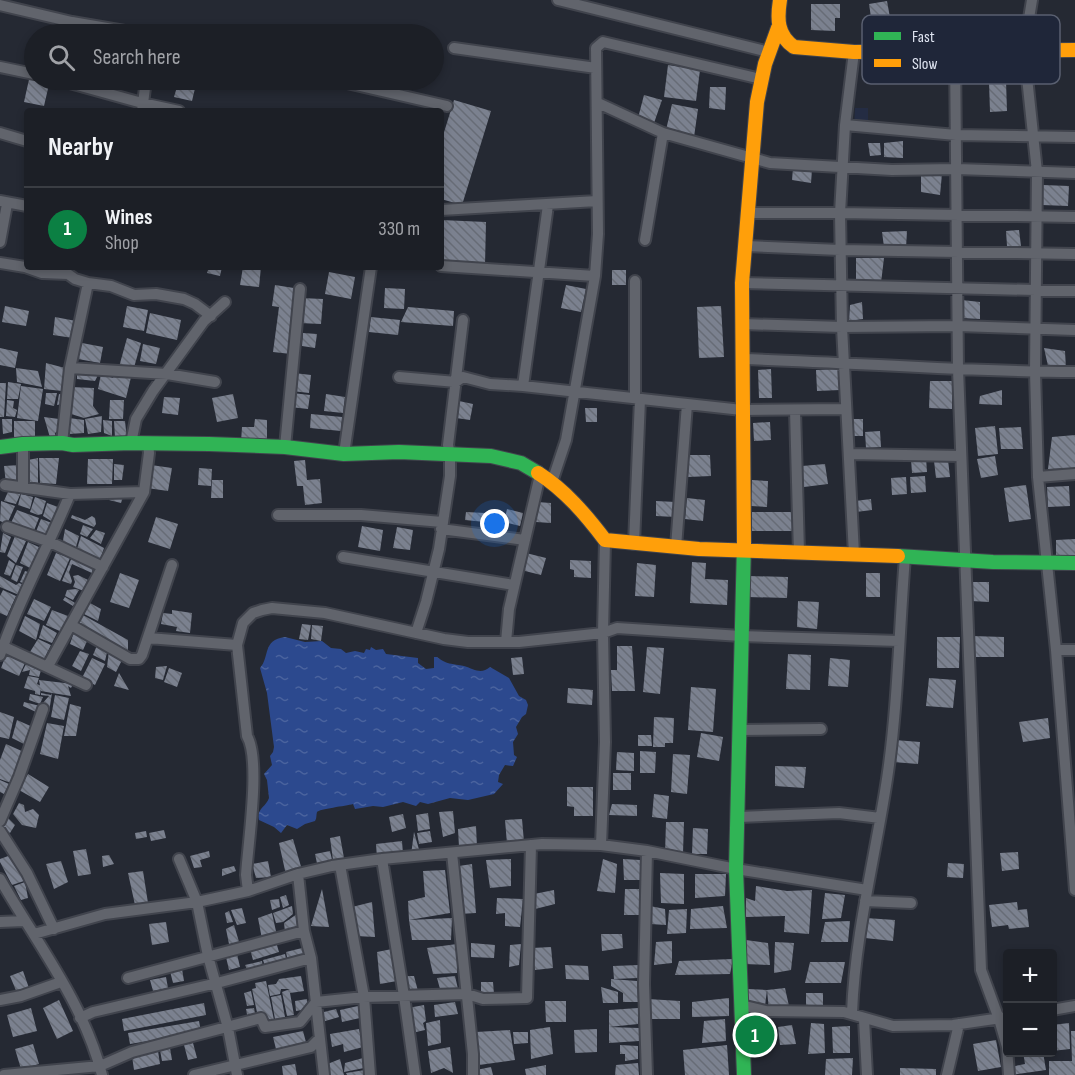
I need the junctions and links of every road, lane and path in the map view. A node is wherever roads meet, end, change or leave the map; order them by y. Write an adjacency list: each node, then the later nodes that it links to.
1 (558, 0): 14 (street)
2 (780, 0): 8 (main road)
3 (1032, 0): 5 (street)
4 (0, 5): 6 (street)
5 (1030, 15)
6 (72, 22): 7 (street)
7 (84, 24)
8 (778, 28): 12 (main road); 14 (main road)
9 (454, 48): 16 (street)
10 (1060, 50): 11 (main road)
11 (1075, 50)
12 (854, 52): 13 (main road); 26 (street)
13 (862, 52)
14 (765, 66): 16 (street); 33 (main road)
15 (0, 67): 17 (street)
16 (596, 68): 23 (street)
17 (24, 72)
18 (955, 84): 29 (street)
19 (1028, 84): 30 (street)
20 (90, 90): 25 (street)
21 (145, 90): 25 (street)
22 (377, 90): 24 (street)
23 (598, 103): 28 (street); 38 (street)
24 (447, 106)
25 (142, 107)
26 (845, 125): 29 (street); 34 (street)
27 (0, 133): 32 (street)
28 (663, 133): 33 (street); 48 (street)
29 (956, 135): 30 (street); 35 (street)
30 (1034, 137): 31 (street); 36 (street)
31 (1075, 137)
32 (24, 140)
33 (751, 157): 34 (street); 43 (main road)
34 (842, 167): 35 (street); 44 (street)
35 (956, 169): 36 (street); 45 (street)
36 (1037, 172): 37 (street); 46 (street)
37 (1075, 173)
38 (597, 201): 41 (street); 61 (street)
39 (4, 202): 40 (street); 49 (street)
40 (24, 205)
41 (548, 205): 42 (street); 60 (street)
42 (444, 210)
43 (748, 213): 44 (street); 50 (main road)
44 (840, 213): 45 (street); 51 (street)
45 (956, 216): 46 (street); 52 (street)
46 (1037, 217): 47 (street); 53 (street)
47 (1075, 217)
48 (645, 240)
49 (0, 242)
50 (746, 246): 51 (street); 64 (main road)
51 (840, 250): 52 (street); 65 (street)
52 (956, 252): 53 (street); 66 (street)
53 (1036, 254): 54 (street); 68 (street)
54 (1075, 254)
55 (0, 262): 57 (street)
56 (444, 266): 60 (street)
57 (24, 267)
58 (34, 270): 63 (street)
59 (371, 270): 101 (street)
60 (538, 272): 61 (street); 88 (street)
61 (595, 276): 89 (street)
62 (635, 281): 90 (street)
63 (88, 283): 71 (street); 80 (street)
64 (742, 283): 65 (street); 73 (main road)
65 (841, 287): 66 (street); 75 (street)
66 (957, 287): 68 (street); 74 (street)
67 (300, 289): 100 (street)
68 (1037, 290): 69 (street); 76 (street)
69 (1075, 291)
70 (225, 302): 71 (street)
71 (211, 316): 84 (street)
72 (463, 320): 87 (street)
73 (742, 324): 75 (street); 78 (main road)
74 (958, 326): 75 (street); 76 (street); 81 (street)
75 (842, 327): 79 (street)
76 (1036, 330): 77 (street); 82 (street)
77 (1075, 330)
78 (742, 359): 79 (street); 93 (main road)
79 (844, 362): 81 (street); 92 (street)
80 (70, 368): 84 (street); 95 (street)
81 (958, 369): 82 (street); 104 (street)
82 (1035, 372): 83 (street); 106 (street)
83 (1075, 372)
84 (167, 374): 86 (street); 96 (street)
85 (399, 377): 87 (street)
86 (215, 382)
87 (456, 382): 88 (street); 102 (street)
88 (523, 386): 89 (street)
89 (576, 392): 90 (street); 107 (street)
90 (637, 398): 91 (street); 118 (street)
91 (687, 404): 93 (street); 119 (street)
92 (846, 409): 94 (street); 103 (street)
93 (742, 410): 94 (street); 120 (main road)
94 (795, 411): 121 (street)
95 (62, 443): 96 (main road); 97 (main road)
96 (131, 443): 98 (main road)
97 (23, 444): 99 (main road); 109 (street)
98 (148, 444): 100 (main road); 110 (street)
99 (0, 447)
100 (285, 447): 101 (main road)
101 (344, 454): 102 (main road)
102 (450, 454): 107 (main road); 113 (street)
103 (849, 454): 104 (street); 122 (street)
104 (961, 456): 125 (street)
105 (1075, 474): 106 (street)
106 (1038, 477): 126 (street)
107 (546, 478): 115 (street); 116 (main road)
108 (5, 485): 109 (street)
109 (23, 486): 111 (street)
110 (144, 492): 111 (street); 129 (street)
111 (70, 494): 117 (street)
112 (278, 515): 113 (street)
113 (442, 526): 115 (street); 130 (street)
114 (7, 527): 117 (street)
115 (525, 540): 131 (street)
116 (605, 540): 118 (main road); 134 (street)
117 (50, 542): 129 (street); 140 (street)
118 (634, 544): 119 (main road)
119 (676, 547): 120 (main road)
120 (744, 551): 121 (main road); 135 (main road)
121 (799, 553): 122 (main road)
122 (855, 554): 124 (main road)
123 (343, 557): 130 (street)
124 (905, 557): 125 (main road); 137 (street)
125 (965, 561): 126 (main road); 188 (street)
126 (1047, 563): 127 (main road); 141 (street)
127 (1075, 563)
128 (172, 565): 136 (street)
129 (103, 567): 132 (street)
130 (434, 573): 131 (street); 133 (street)
131 (514, 585): 138 (street)
132 (71, 625): 136 (street); 143 (street)
133 (416, 633): 138 (street); 139 (street)
134 (603, 633): 135 (street); 138 (street); 153 (street)
135 (741, 636): 137 (street); 147 (main road)
136 (148, 638): 139 (street)
137 (899, 641): 149 (street)
138 (506, 642)
139 (237, 645): 164 (street)
140 (1, 648): 143 (street)
141 (1056, 650): 142 (street); 158 (street)
142 (1075, 650)
143 (48, 666): 144 (street)
144 (87, 685)
145 (42, 709): 150 (street)
146 (821, 729): 147 (street)
147 (739, 730): 148 (main road)
148 (739, 817): 149 (street); 160 (main road)
149 (880, 818): 165 (street)
150 (0, 821)
151 (0, 831): 170 (street)
152 (531, 845): 153 (street); 155 (street); 178 (street)
153 (601, 845): 154 (street)
154 (647, 851): 160 (street); 202 (street)
155 (452, 853): 157 (street); 178 (street)
156 (179, 859): 166 (street)
157 (382, 859): 159 (street); 179 (street)
158 (1074, 861): 163 (street)
159 (340, 864): 161 (street); 180 (street)
160 (736, 869): 165 (street); 183 (main road)
161 (298, 874): 164 (street); 171 (street)
162 (0, 879): 168 (street)
163 (1075, 890)
164 (248, 891): 166 (street)
165 (866, 895): 167 (street); 186 (street)
166 (198, 902): 170 (street); 173 (street)
167 (911, 903)
168 (24, 921): 169 (street); 172 (street)
169 (0, 922)
170 (54, 929): 172 (street)
171 (304, 931): 173 (street); 174 (street)
172 (34, 934): 176 (street)
173 (208, 956): 175 (street); 177 (street)
174 (311, 958): 177 (street); 182 (street)
175 (128, 978)
176 (62, 982): 181 (street); 187 (street)
177 (217, 983): 187 (street); 191 (street)
178 (467, 994): 179 (street); 201 (street)
179 (404, 996): 180 (street); 200 (street)
180 (364, 997): 182 (street); 199 (street)
181 (0, 1000)
182 (316, 1002): 191 (street); 192 (street)
183 (741, 1005): 186 (street); 203 (main road)
184 (1075, 1006): 185 (street)
185 (1057, 1009)
186 (852, 1013): 189 (street)
187 (81, 1018): 194 (street)
188 (1003, 1018): 190 (street)
189 (864, 1019): 190 (street); 204 (street)
190 (959, 1024): 205 (street)
191 (228, 1028): 194 (street); 195 (street)
192 (319, 1039): 195 (street); 196 (street)
193 (1008, 1057): 206 (street)
194 (101, 1070): 197 (street)
195 (236, 1070): 198 (street)
196 (322, 1074)
197 (4, 1075)
198 (194, 1075)
199 (370, 1075)
200 (415, 1075)
201 (473, 1075)
202 (647, 1075)
203 (744, 1075)
204 (867, 1075)
205 (947, 1075)
206 (1009, 1075)

